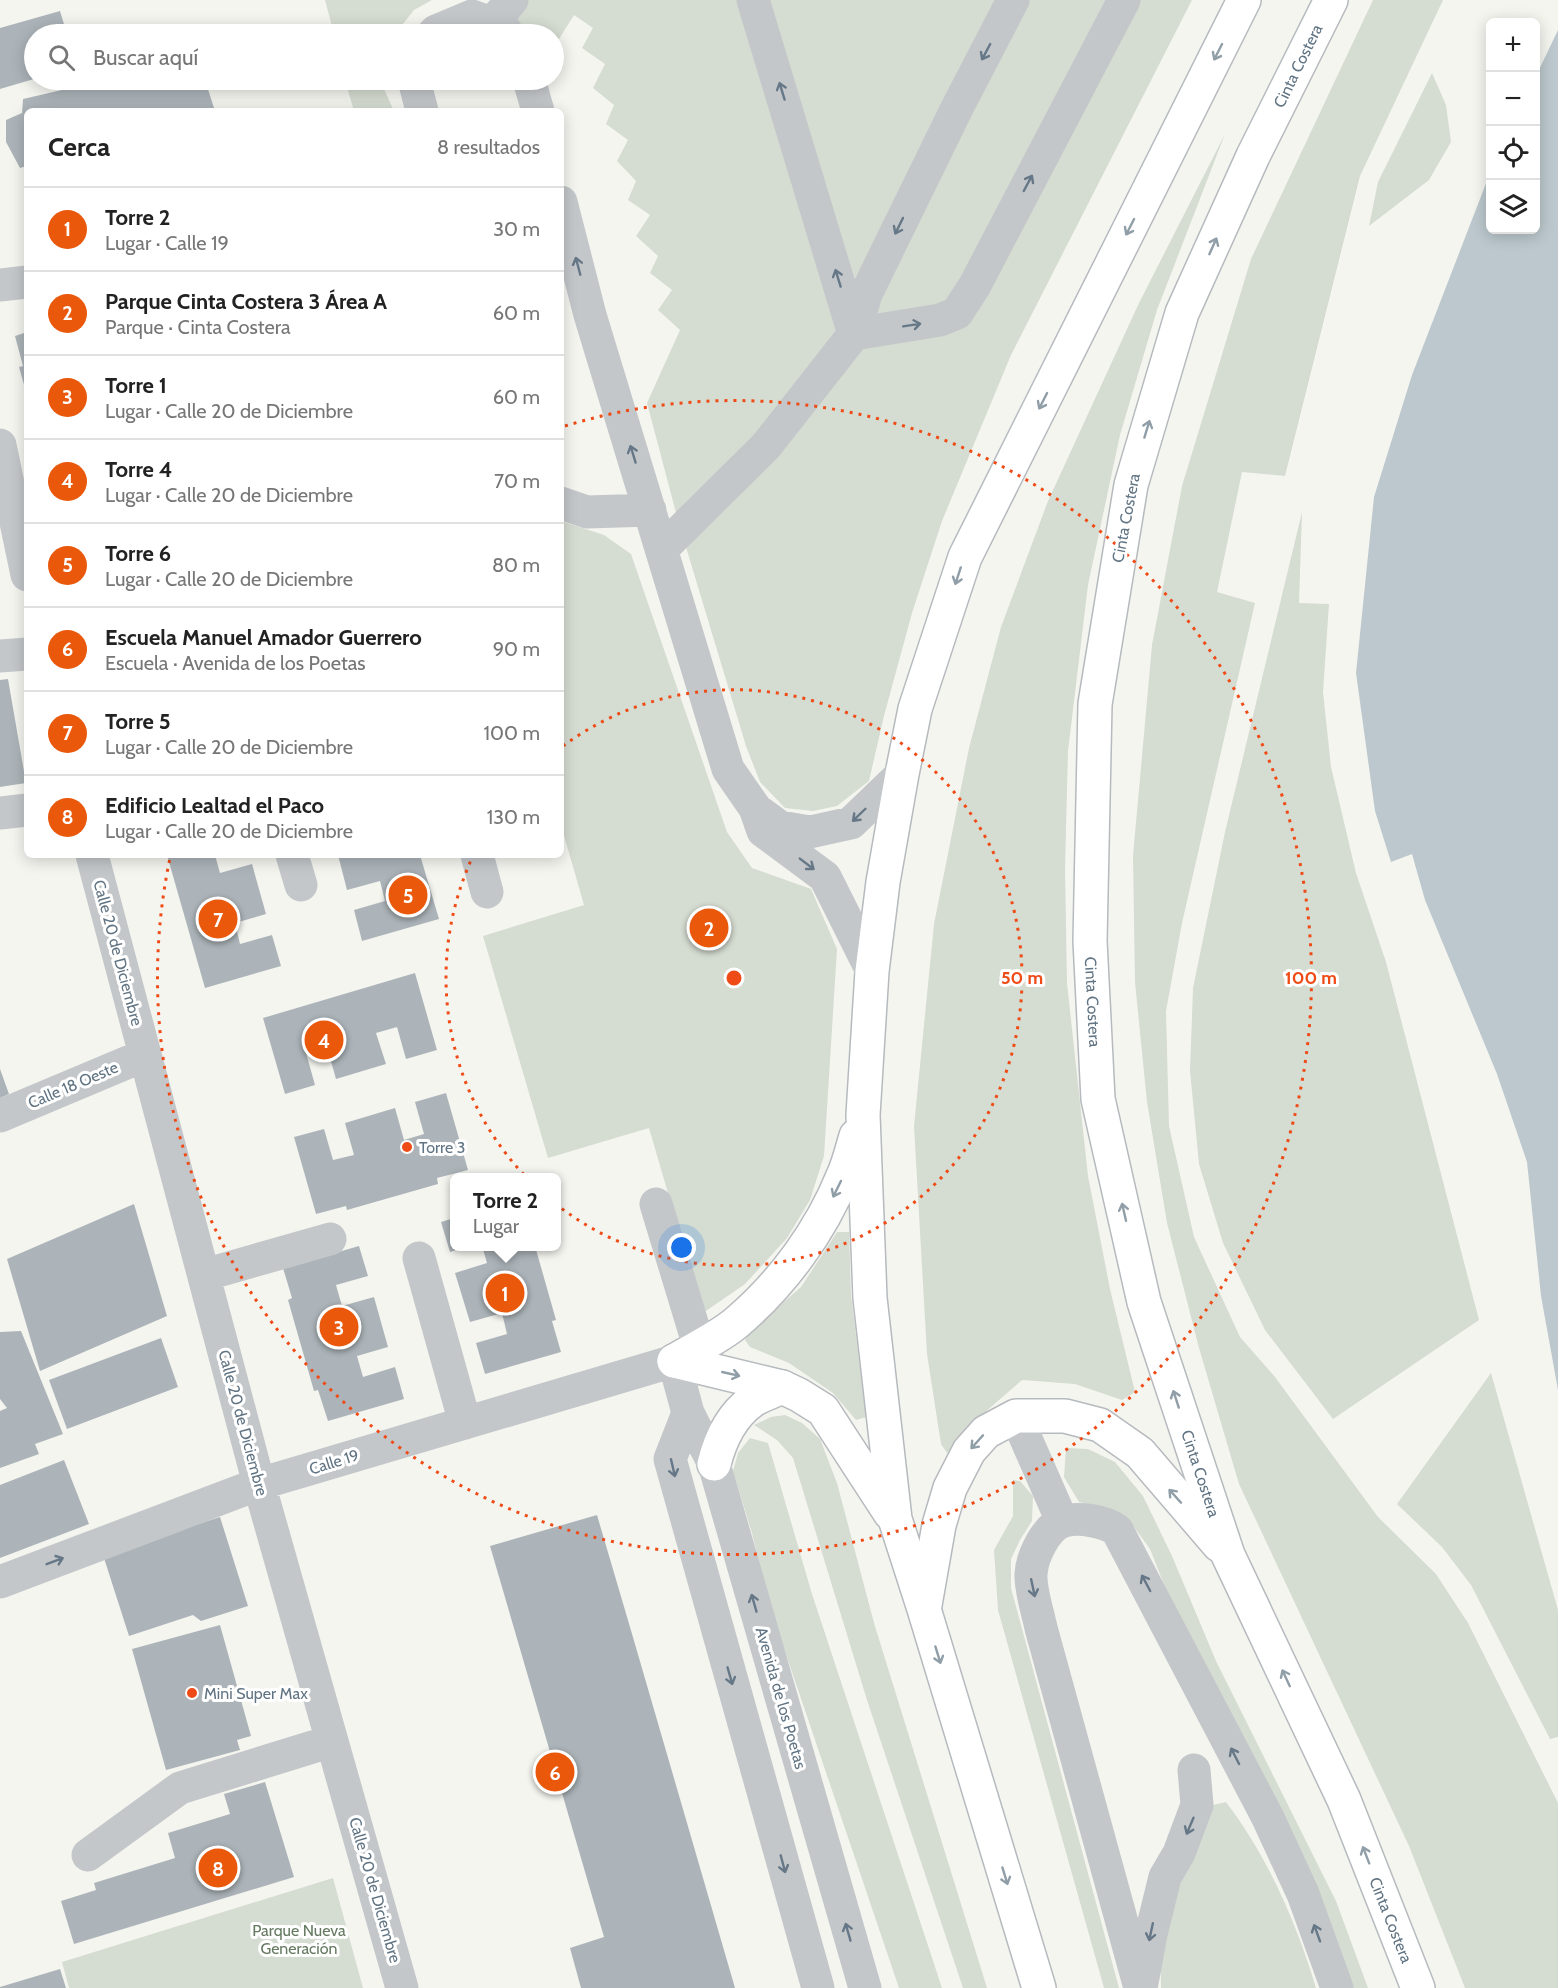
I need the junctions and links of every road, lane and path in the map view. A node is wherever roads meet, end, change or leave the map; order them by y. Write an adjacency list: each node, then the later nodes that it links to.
1 (753, 0): 15 (street, one-way to 1)
2 (1013, 0): 15 (street, one-way to 15)
3 (1124, 0): 15 (street, one-way to 3)
4 (1244, 0): 23 (main road, one-way to 23)
5 (1331, 0): 47 (main road, Cinta Costera, one-way to 5)
6 (504, 19): 7 (street)
7 (453, 24)
8 (417, 90): 10 (street)
9 (532, 90): 11 (street)
10 (421, 108)
11 (537, 108)
12 (564, 214): 18 (street, one-way to 12)
13 (24, 282): 14 (street)
14 (0, 285)
15 (854, 334): 19 (street)
16 (0, 445): 20 (street)
17 (564, 504): 18 (street)
18 (650, 510): 19 (street)
19 (662, 549): 24 (street)
20 (24, 561)
21 (24, 654): 22 (street)
22 (0, 656)
23 (902, 774): 24 (street, one-way to 24); 30 (main road)
24 (755, 808): 30 (street, one-way to 30)
25 (24, 810): 26 (street)
26 (0, 813)
27 (93, 858): 31 (street, Calle 20 de Diciembre)
28 (478, 858): 29 (street)
29 (487, 892)
30 (872, 971): 32 (main road)
31 (145, 1055): 33 (street, Calle 18 Oeste); 37 (street, Calle 20 de Diciembre)
32 (864, 1115): 38 (main road, one-way to 38); 45 (main road)
33 (0, 1116)
34 (656, 1204): 38 (street, Avenida de los Poetas)
35 (330, 1239): 37 (street)
36 (419, 1258): 42 (street)
37 (204, 1275): 44 (street, Calle 20 de Diciembre)
38 (686, 1353): 39 (main road, one-way to 39); 40 (street, Avenida de los Poetas); 42 (street, Calle 19)
39 (782, 1387): 43 (main road); 45 (main road)
40 (688, 1413): 43 (street, Avenida de los Poetas); 56 (street, one-way to 56)
41 (1016, 1416): 46 (street); 47 (main road, one-way to 41); 49 (main road, one-way to 49)
42 (465, 1423): 44 (street, Calle 19)
43 (714, 1464): 57 (street, Avenida de los Poetas, one-way to 43)
44 (259, 1484): 48 (street, Calle 19, one-way to 44); 50 (street, Calle 20 de Diciembre)
45 (895, 1519): 49 (main road)
46 (1062, 1521): 54 (street, one-way to 54); 60 (street, one-way to 46)
47 (1228, 1555): 61 (main road, Cinta Costera, one-way to 47)
48 (0, 1582)
49 (924, 1608): 58 (main road, one-way to 58)
50 (332, 1741): 52 (street); 55 (street, Calle 20 de Diciembre)
51 (1194, 1770): 53 (street, one-way to 53)
52 (88, 1855)
53 (1166, 1877): 54 (street); 59 (street, one-way to 59)
54 (1114, 1897): 59 (street)
55 (402, 1988)
56 (818, 1988)
57 (865, 1988)
58 (1040, 1988)
59 (1140, 1988)
60 (1337, 1988)
61 (1418, 1988)

